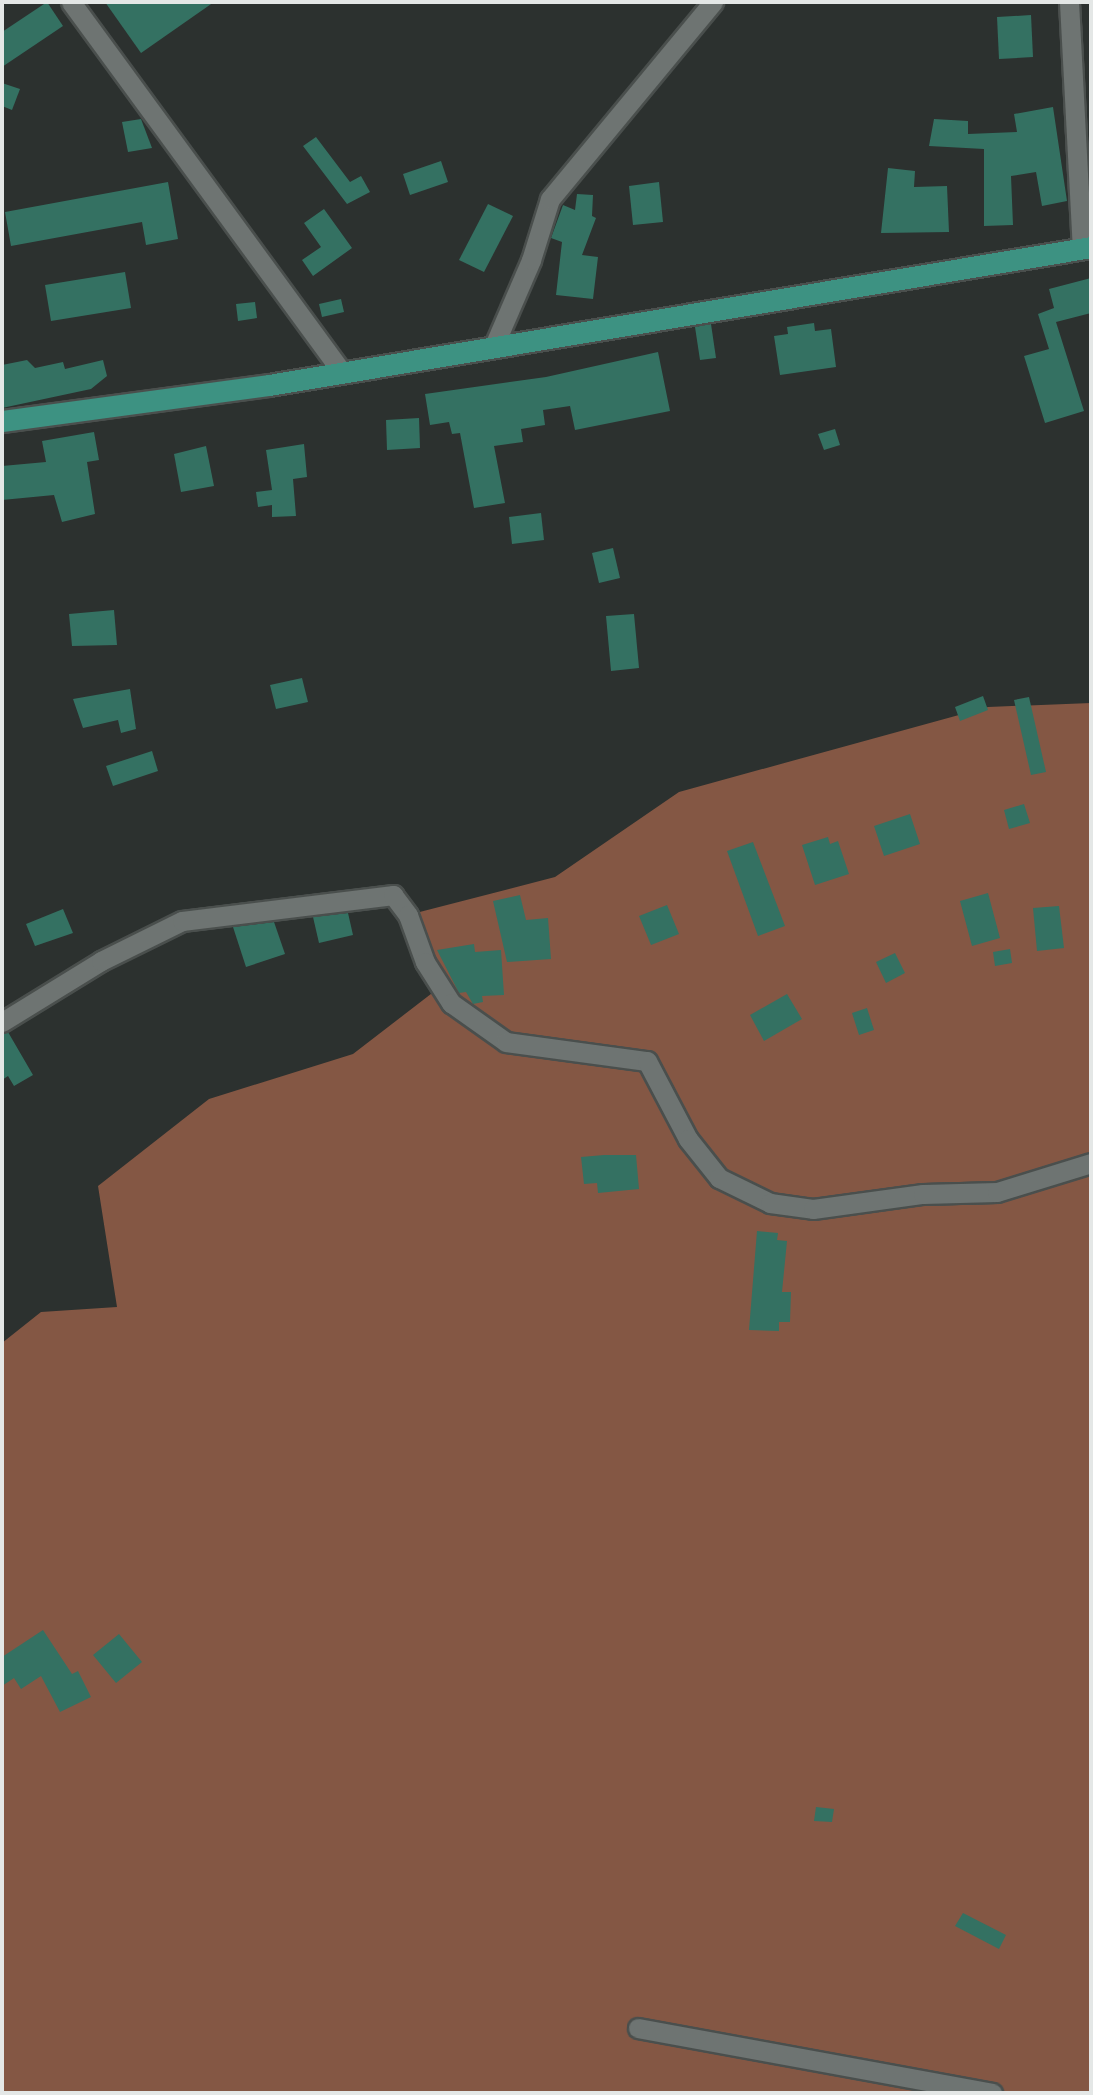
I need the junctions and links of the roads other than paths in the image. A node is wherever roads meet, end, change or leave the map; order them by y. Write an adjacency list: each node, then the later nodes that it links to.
1 (71, 2): 6 (street)
2 (713, 2): 5 (street)
3 (1069, 2): 4 (street)
4 (1087, 248): 5 (main road)
5 (493, 348): 6 (main road)
6 (341, 371): 7 (main road)
7 (2, 421)
8 (2, 1022): 9 (street)
9 (1091, 1163)
10 (638, 2028): 11 (street)
11 (983, 2092)

